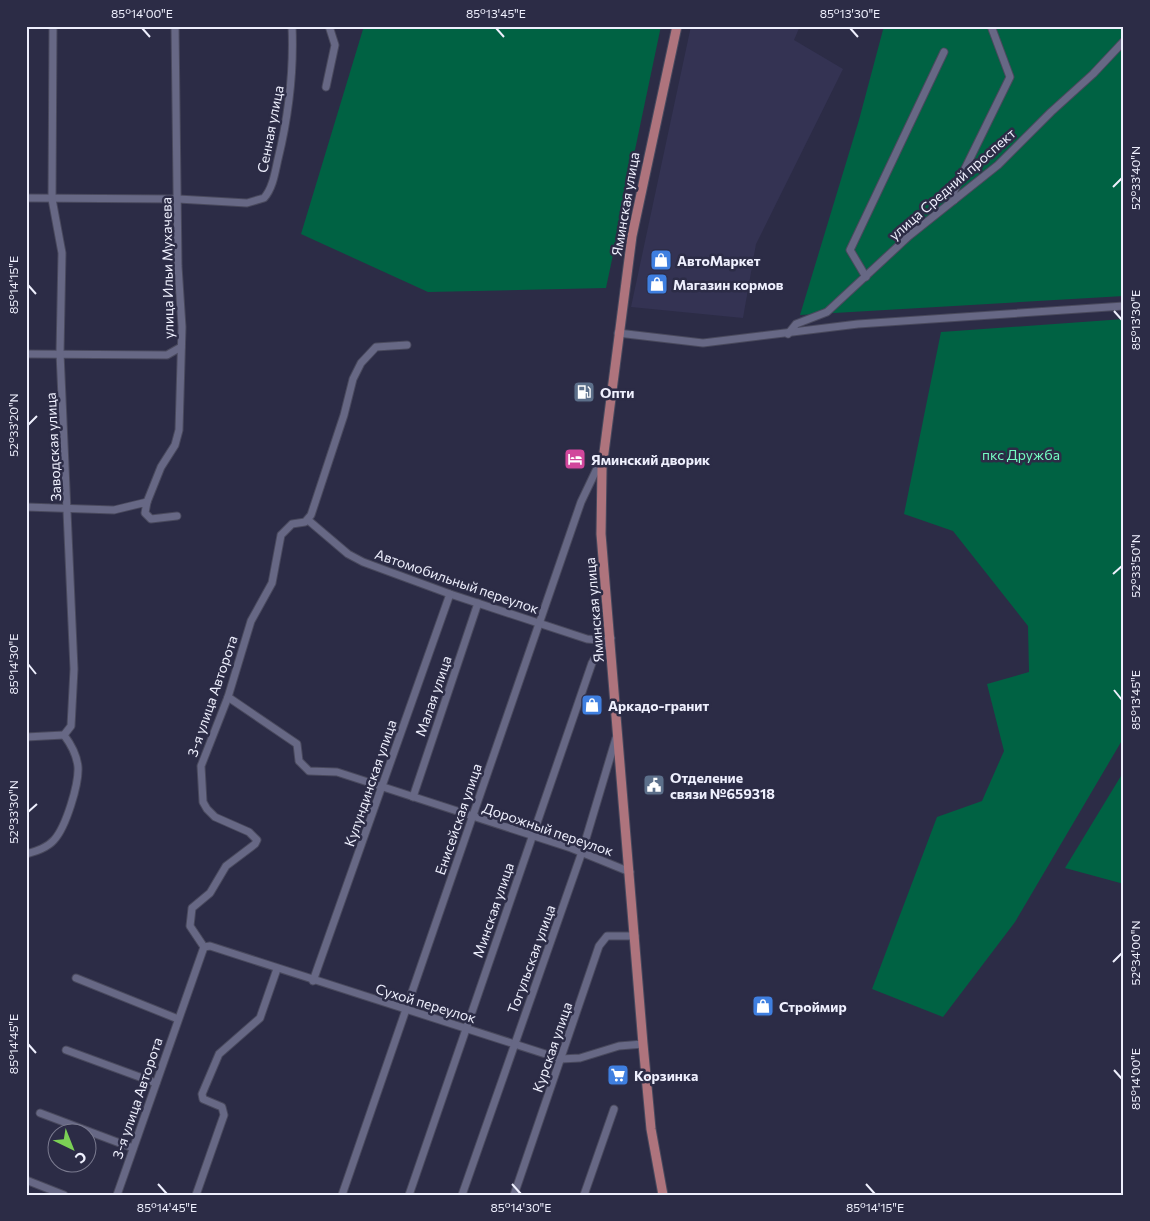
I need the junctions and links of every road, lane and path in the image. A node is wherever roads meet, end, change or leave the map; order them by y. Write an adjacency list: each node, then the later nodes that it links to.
1 (53, 26): 11 (street, Заводская улица)
2 (175, 26): 12 (street, улица Ильи Мухачева)
3 (292, 26): 12 (street, Сенная улица)
4 (329, 26): 9 (street)
5 (677, 26): 16 (main road, Яминская улица)
6 (991, 26): 13 (street)
7 (1124, 41): 13 (street, улица Средний проспект)
8 (944, 52): 14 (street)
9 (326, 86)
10 (26, 198): 11 (street)
11 (52, 199): 12 (street); 20 (street, Заводская улица)
12 (178, 200): 19 (street, улица Ильи Мухачева)
13 (954, 200): 14 (street, улица Средний проспект)
14 (866, 277): 17 (street, улица Средний проспект)
15 (1124, 306): 17 (street)
16 (618, 333): 17 (street); 22 (main road, Яминская улица)
17 (788, 334)
18 (406, 345): 27 (street)
19 (181, 347): 20 (street); 23 (street, улица Ильи Мухачева)
20 (60, 353): 21 (street); 25 (street, Заводская улица)
21 (26, 354)
22 (604, 454): 30 (street, Енисейская улица); 31 (main road, Яминская улица)
23 (148, 502): 25 (street); 26 (street)
24 (26, 507): 25 (street)
25 (68, 507): 34 (street, Заводская улица)
26 (177, 516)
27 (308, 520): 28 (street, Автомобильный переулок); 32 (street, 3-я улица Авторота)
28 (450, 594): 29 (street, Автомобильный переулок); 36 (street, Кулундинская улица)
29 (478, 603): 30 (street, Автомобильный переулок); 37 (street, Малая улица)
30 (539, 623): 31 (street, Автомобильный переулок); 38 (street, Енисейская улица)
31 (611, 638): 33 (main road, Яминская улица); 39 (street, Минская улица)
32 (228, 698): 36 (street, Дорожный переулок); 44 (street, 3-я улица Авторота)
33 (618, 731): 40 (street, Тогульская улица); 42 (main road, Яминская улица)
34 (64, 735): 35 (street); 41 (street)
35 (26, 737)
36 (382, 786): 37 (street, Дорожный переулок); 47 (street, Кулундинская улица)
37 (413, 796): 38 (street, Дорожный переулок)
38 (472, 816): 39 (street, Дорожный переулок); 48 (street, Енисейская улица)
39 (532, 835): 40 (street, Дорожный переулок); 50 (street, Минская улица)
40 (582, 852): 42 (street, Дорожный переулок); 51 (street, Тогульская улица)
41 (26, 854)
42 (630, 872): 43 (main road, Яминская улица)
43 (635, 936): 52 (main road, Яминская улица); 54 (street, Курская улица)
44 (204, 947): 45 (street, Сухой переулок); 49 (street, 3-я улица Авторота)
45 (277, 969): 47 (street, Сухой переулок); 62 (street)
46 (76, 978): 49 (street)
47 (313, 981): 48 (street, Сухой переулок)
48 (404, 1010): 50 (street, Сухой переулок); 63 (street, Енисейская улица)
49 (178, 1019): 55 (street, 3-я улица Авторота)
50 (466, 1028): 51 (street, Сухой переулок); 64 (street, Минская улица)
51 (514, 1043): 54 (street, Сухой переулок); 65 (street, Тогульская улица)
52 (643, 1044): 54 (street, Сухой переулок); 68 (main road, Яминская улица)
53 (66, 1050): 55 (street)
54 (561, 1059): 66 (street, Курская улица)
55 (156, 1083): 58 (street, 3-я улица Авторота)
56 (614, 1109): 67 (street)
57 (40, 1113): 58 (street)
58 (133, 1148): 61 (street, 3-я улица Авторота)
59 (26, 1180): 60 (street)
60 (64, 1195)
61 (117, 1195)
62 (196, 1195)
63 (342, 1195)
64 (409, 1195)
65 (462, 1195)
66 (514, 1195)
67 (584, 1195)
68 (663, 1195)

